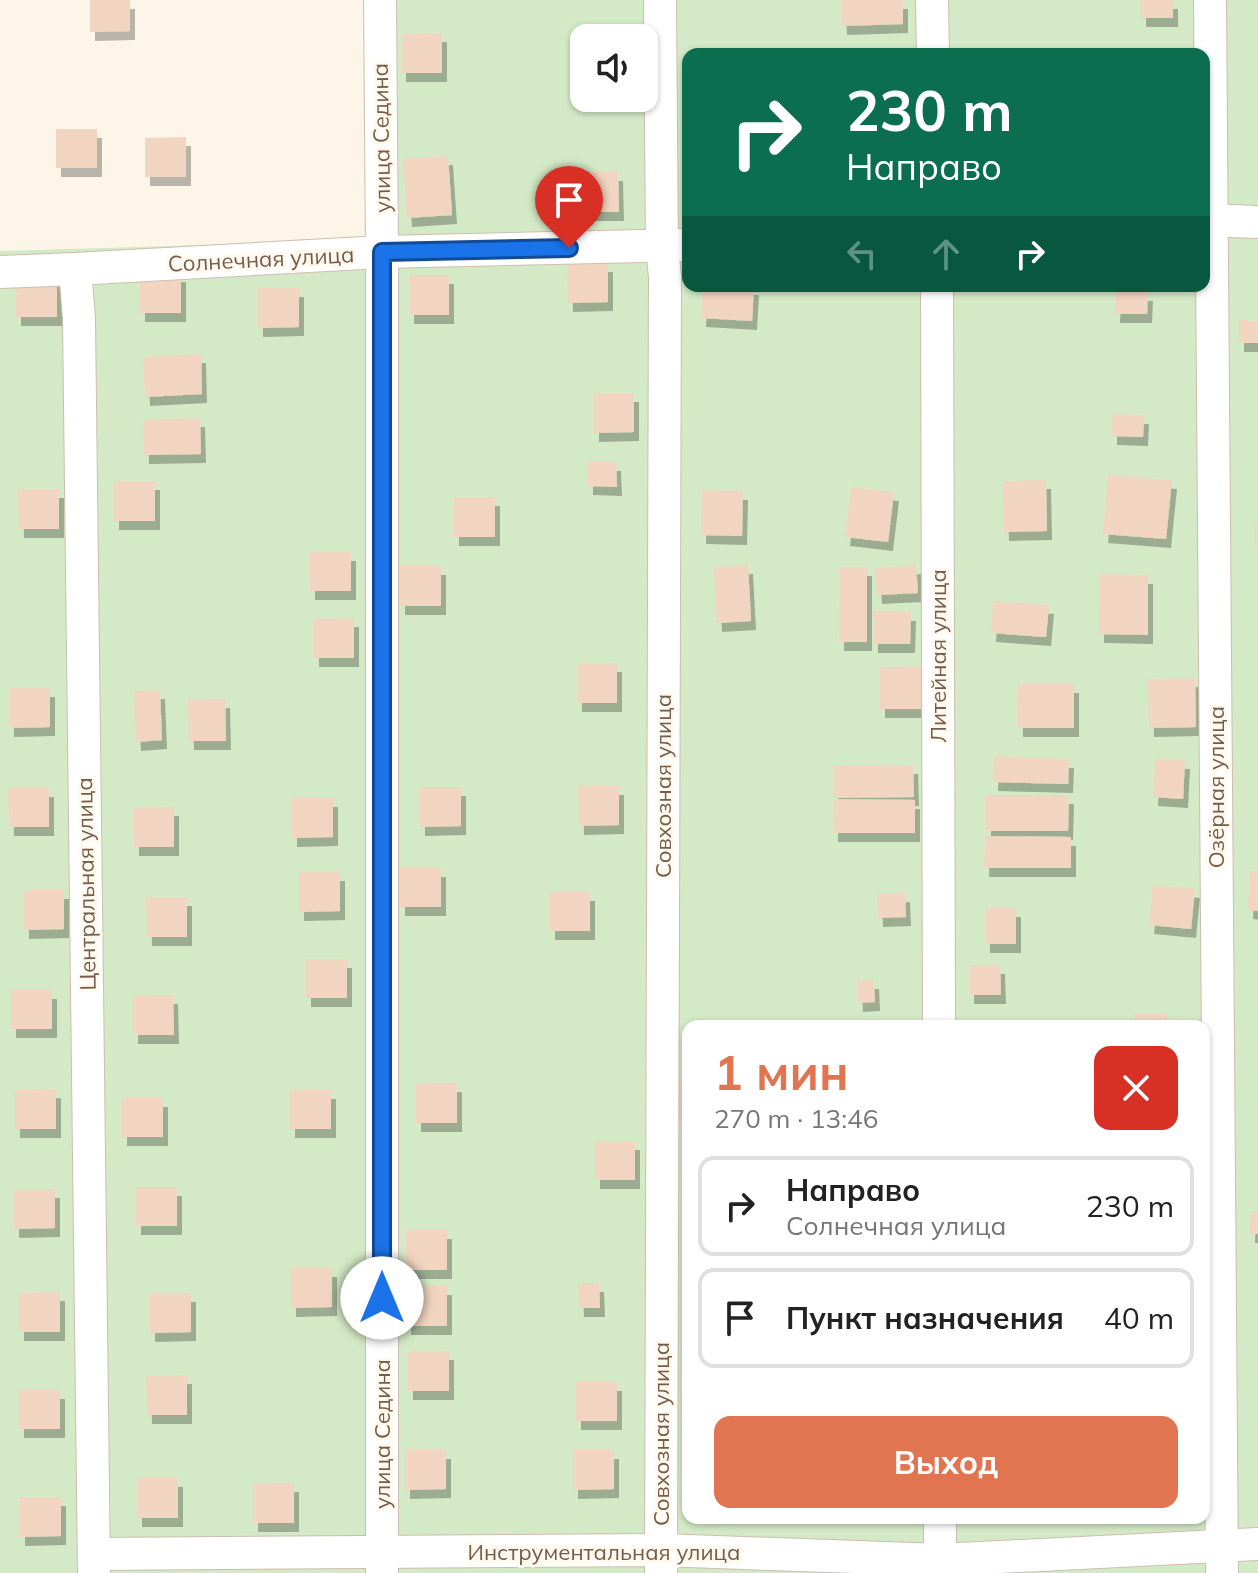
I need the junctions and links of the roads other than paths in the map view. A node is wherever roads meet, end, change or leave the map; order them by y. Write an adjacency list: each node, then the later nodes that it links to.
1 (380, 0): 10 (street, улица Седина)
2 (660, 0): 9 (street, Совхозная улица)
3 (932, 0): 5 (street)
4 (1210, 0): 6 (street, Озёрная улица)
5 (933, 48)
6 (1210, 48)
7 (1210, 219): 8 (street)
8 (1258, 222)
9 (675, 246): 10 (street, Солнечная улица); 20 (street, Совхозная улица)
10 (382, 252): 11 (street, Солнечная улица); 19 (street, улица Седина)
11 (75, 269): 12 (street); 21 (street, Центральная улица)
12 (0, 272)
13 (937, 292): 15 (street, Литейная улица)
14 (1209, 292): 18 (street, Озёрная улица)
15 (939, 1020)
16 (940, 1524): 22 (street)
17 (1258, 1544): 18 (street, Инструментальная улица)
18 (1222, 1559): 22 (street, Инструментальная улица)
19 (382, 1562): 20 (street, Инструментальная улица); 21 (street, Инструментальная улица)
20 (661, 1562): 22 (street, Инструментальная улица)
21 (94, 1564)
22 (940, 1566)

